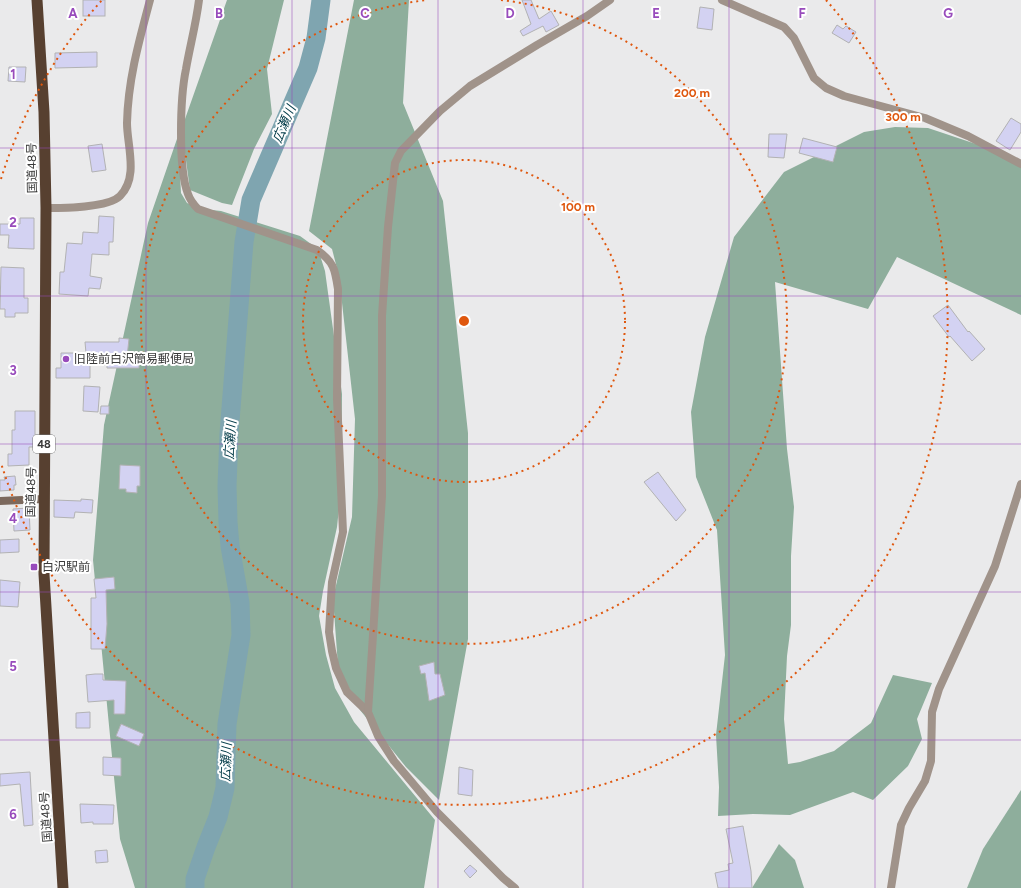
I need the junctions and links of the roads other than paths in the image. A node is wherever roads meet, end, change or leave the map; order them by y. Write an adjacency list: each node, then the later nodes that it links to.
1 (37, 0): 7 (highway, 国道48号 / 48)
2 (150, 0): 7 (street)
3 (199, 0): 11 (street)
4 (610, 0): 11 (street)
5 (722, 0): 6 (street)
6 (1021, 164)
7 (46, 208): 9 (highway, 国道48号 / 48)
8 (1021, 484): 14 (street)
9 (44, 499): 10 (main road); 12 (highway, 国道48号 / 48)
10 (0, 500)
11 (368, 712): 13 (street)
12 (63, 888)
13 (515, 888)
14 (891, 888)

